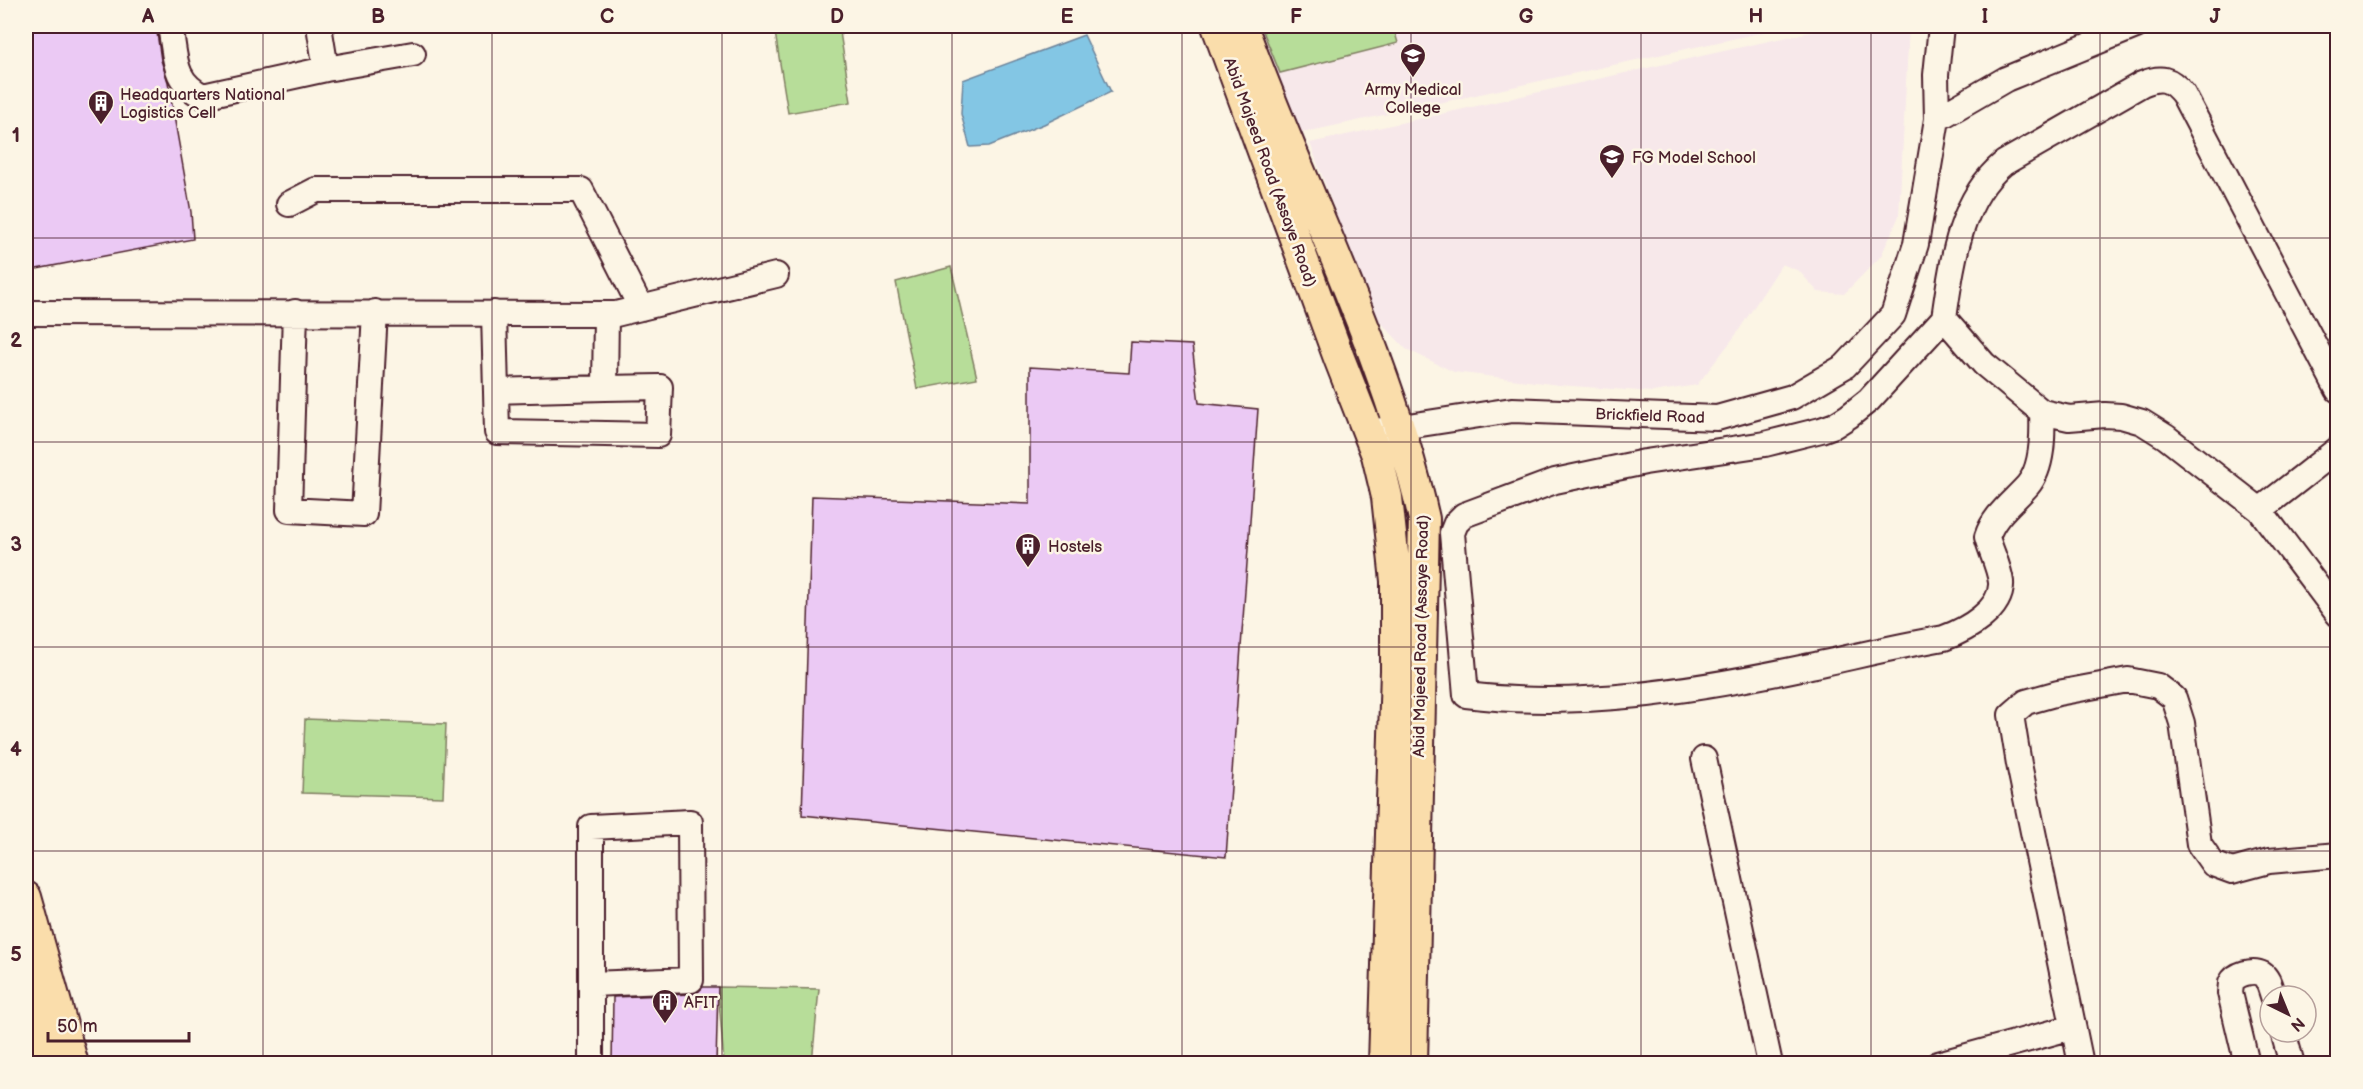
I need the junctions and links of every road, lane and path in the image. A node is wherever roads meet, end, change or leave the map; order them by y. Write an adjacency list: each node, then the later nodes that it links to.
1 (170, 26): 8 (street)
2 (319, 26): 8 (street)
3 (1217, 26): 24 (main road, Abid Majeed Road (Assaye Road))
4 (1242, 26): 23 (main road, Abid Majeed Road (Assaye Road))
5 (1941, 26): 9 (street, Brickfield Road)
6 (2136, 26): 9 (street)
7 (413, 54): 8 (street)
8 (326, 69)
9 (1936, 119): 23 (street, Brickfield Road)
10 (289, 204): 12 (street)
11 (776, 275): 12 (street)
12 (641, 308): 17 (street)
13 (295, 312): 14 (street); 14 (street); 15 (street)
14 (375, 312): 16 (street)
15 (26, 313)
16 (494, 313): 17 (street); 21 (street)
17 (606, 314): 19 (street)
18 (1944, 318): 20 (street); 22 (street); 22 (street)
19 (605, 388): 21 (street); 21 (street)
20 (2337, 390)
21 (496, 391)
22 (2042, 412): 26 (street)
23 (1399, 427): 24 (street, Brickfield Road); 40 (main road, Abid Majeed Road (Assaye Road))
24 (1368, 432): 39 (main road, Abid Majeed Road (Assaye Road))
25 (2337, 448): 26 (street)
26 (2260, 510): 27 (street)
27 (2337, 614)
28 (1704, 759): 41 (street)
29 (2337, 855): 34 (street)
30 (26, 897): 37 (main road)
31 (591, 984): 31 (street); 38 (street)
32 (2269, 984): 44 (street)
33 (26, 1000): 36 (main road)
34 (2073, 1028): 42 (street); 43 (street)
35 (2286, 1044): 45 (street)
36 (42, 1064)
37 (73, 1064)
38 (591, 1064)
39 (1384, 1064)
40 (1412, 1064)
41 (1770, 1064)
42 (1938, 1064)
43 (2081, 1064)
44 (2247, 1064)
45 (2292, 1064)

